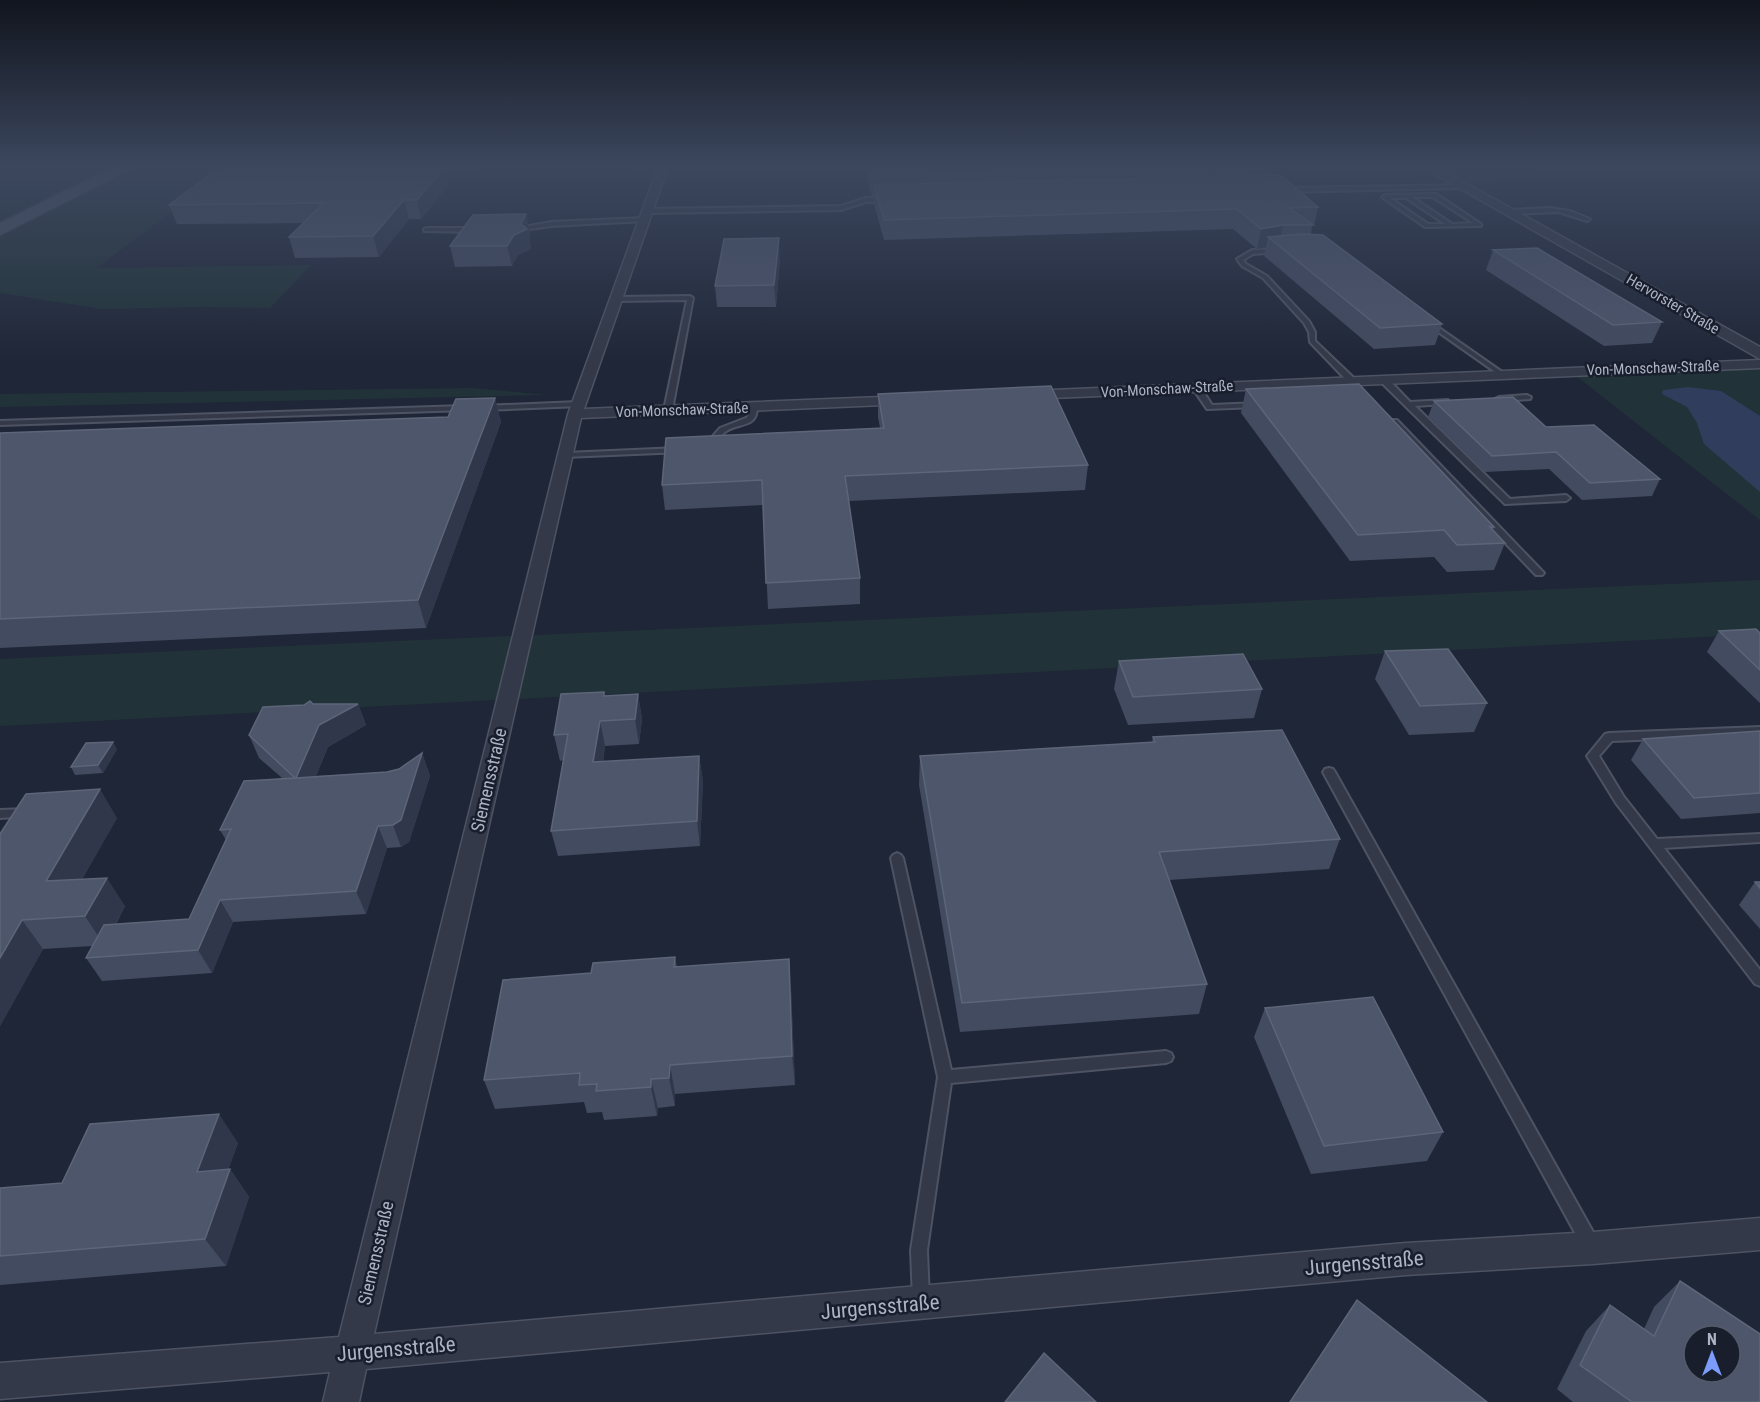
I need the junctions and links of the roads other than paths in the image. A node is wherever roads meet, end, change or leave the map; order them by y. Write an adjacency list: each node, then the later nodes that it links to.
1 (640, 232): 4 (street, Siemensstraße)
2 (1547, 232): 6 (street, Hervorster Straße)
3 (1284, 250): 10 (lane)
4 (616, 299): 20 (street, Siemensstraße); 21 (lane)
5 (1426, 321): 8 (lane)
6 (1760, 354)
7 (1760, 364): 8 (street, Von-Monschaw-Straße)
8 (1503, 375): 9 (street, Von-Monschaw-Straße)
9 (1384, 380): 10 (street, Von-Monschaw-Straße); 17 (lane)
10 (1356, 385): 11 (street, Von-Monschaw-Straße)
11 (1196, 387): 12 (street, Von-Monschaw-Straße); 18 (lane)
12 (1013, 395)
13 (1527, 397): 14 (lane)
14 (1492, 399)
15 (918, 400): 19 (street, Von-Monschaw-Straße)
16 (1456, 402): 17 (lane)
17 (1409, 404): 27 (lane)
18 (1265, 405)
19 (753, 407): 21 (street, Von-Monschaw-Straße); 24 (lane)
20 (576, 409): 21 (street, Von-Monschaw-Straße); 23 (lane); 26 (street, Siemensstraße)
21 (668, 410)
22 (1385, 412): 28 (lane)
23 (0, 423)
24 (705, 448)
25 (694, 449): 26 (lane)
26 (565, 455): 42 (street, Siemensstraße)
27 (1566, 498)
28 (1539, 573)
29 (1760, 731): 34 (lane)
30 (1329, 772): 40 (lane)
31 (0, 814): 32 (lane)
32 (23, 830)
33 (1760, 838): 34 (lane)
34 (1654, 844): 36 (lane)
35 (897, 858): 38 (lane)
36 (1760, 980)
37 (1166, 1057): 38 (lane)
38 (945, 1077): 41 (lane)
39 (1760, 1234): 40 (street, Jurgensstraße)
40 (1593, 1248): 41 (street, Jurgensstraße)
41 (921, 1303): 42 (street, Jurgensstraße)
42 (352, 1353): 43 (street, Jurgensstraße); 44 (street, Siemensstraße)
43 (0, 1381)
44 (341, 1402)

